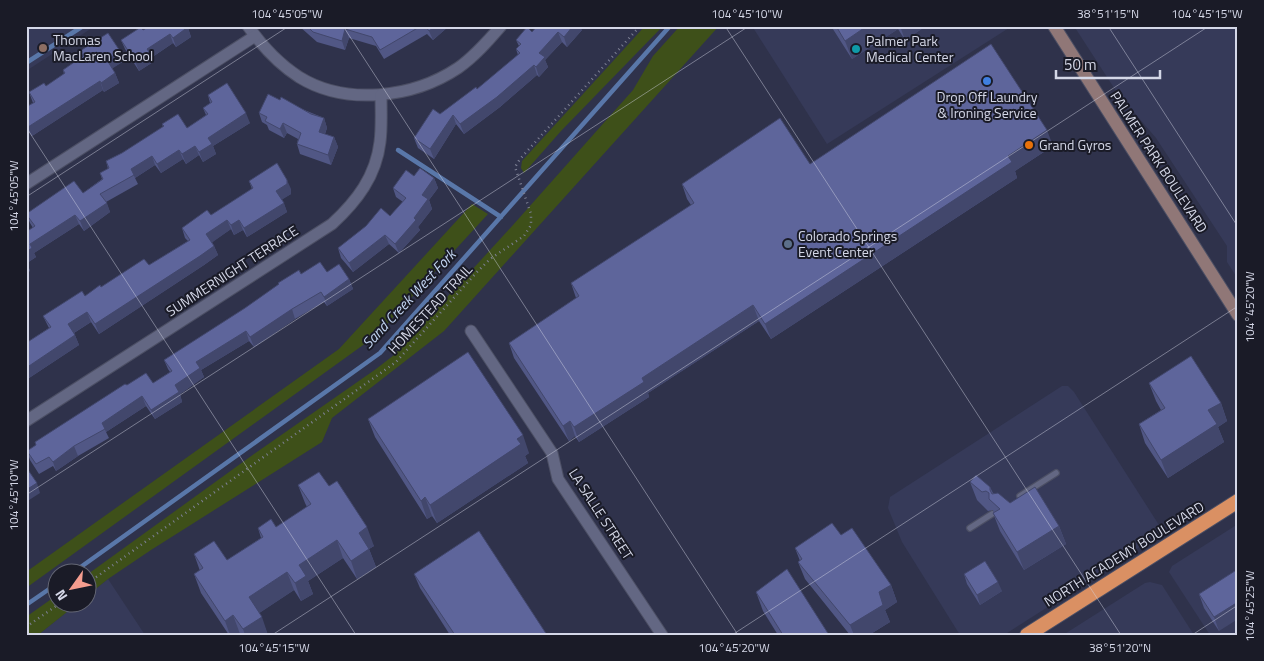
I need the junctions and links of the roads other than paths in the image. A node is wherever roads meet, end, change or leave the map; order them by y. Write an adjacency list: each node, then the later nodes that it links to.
1 (502, 26): 4 (street)
2 (1054, 26): 6 (main road, PALMER PARK BOULEVARD)
3 (252, 31): 4 (street); 5 (street)
4 (382, 95): 8 (street, SUMMERNIGHT TERRACE)
5 (26, 184)
6 (1238, 314)
7 (471, 331): 14 (street, LA SALLE STREET)
8 (26, 421)
9 (1056, 473): 10 (lane)
10 (1017, 498)
11 (1238, 501): 15 (highway, NORTH ACADEMY BOULEVARD)
12 (992, 514): 13 (lane)
13 (970, 528)
14 (662, 635)
15 (1027, 635)

